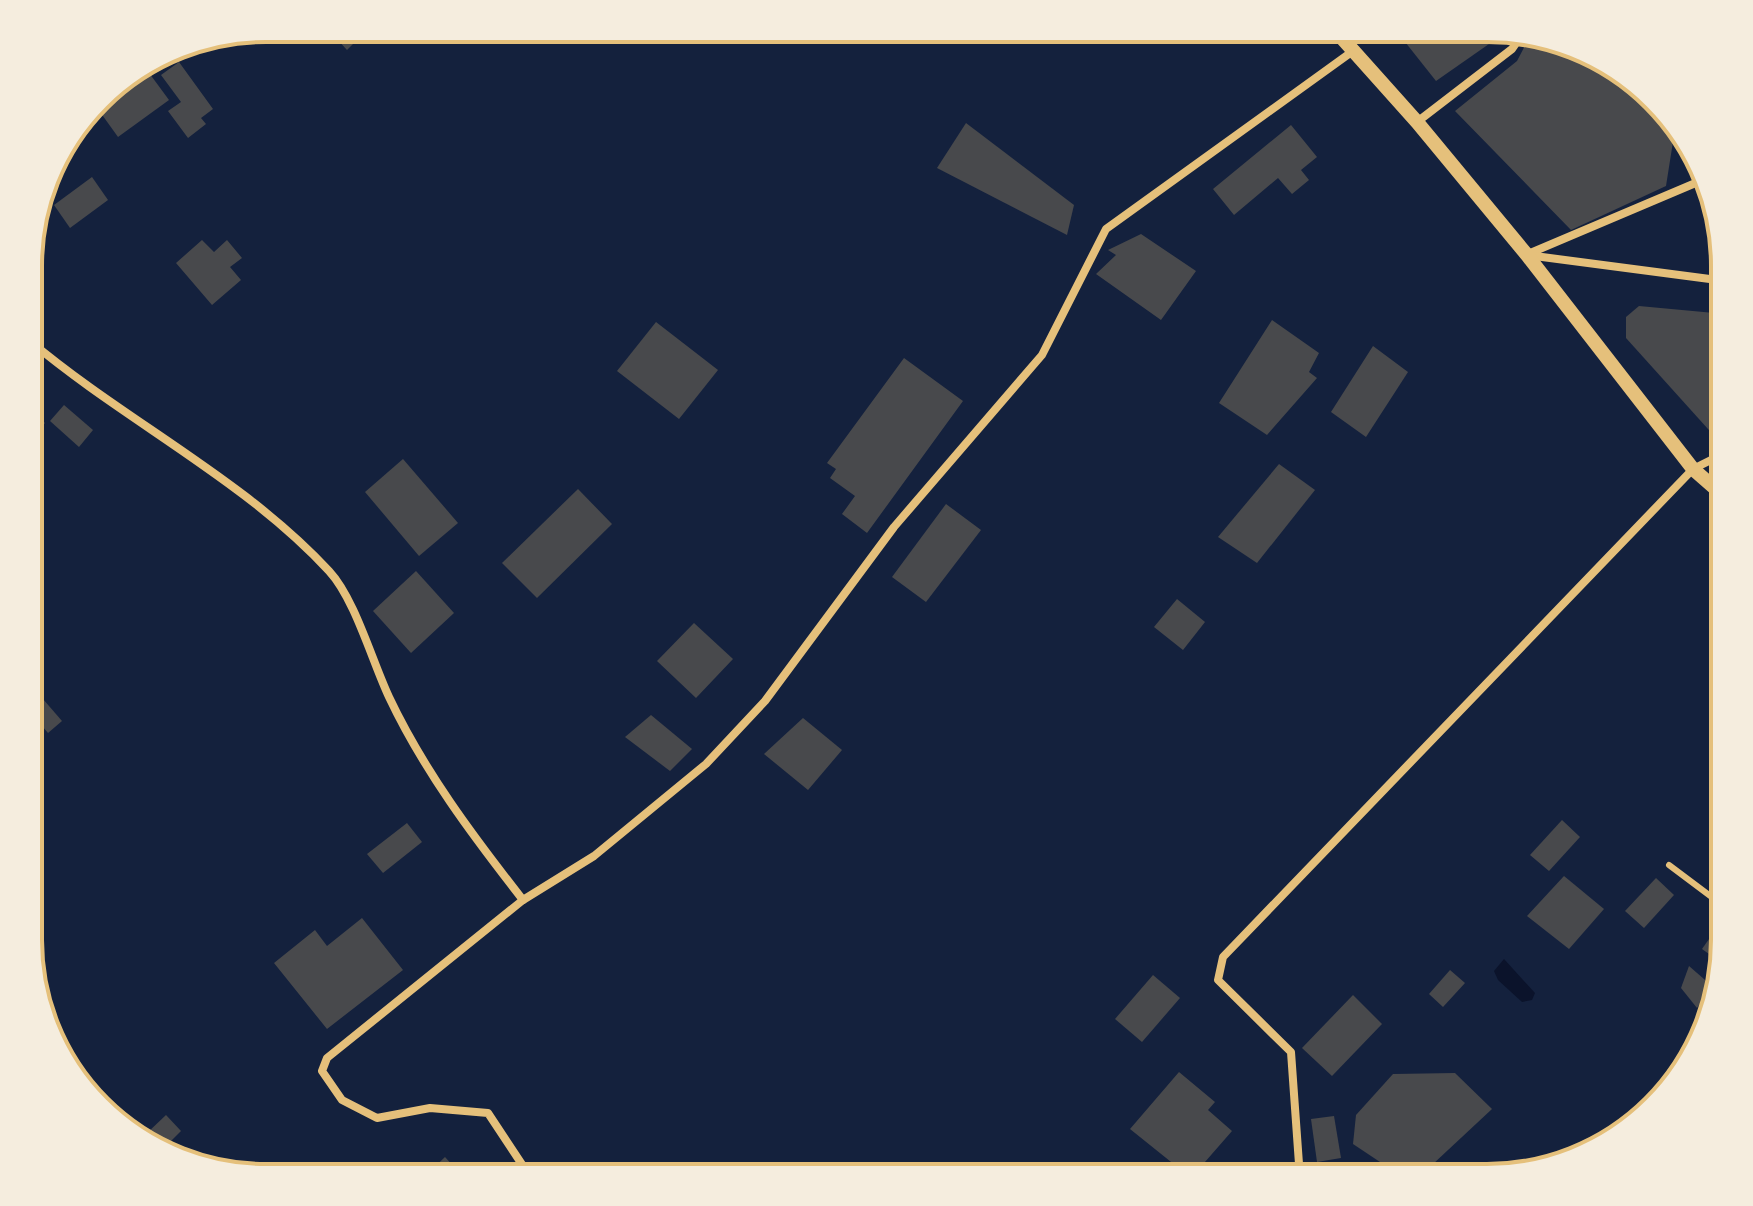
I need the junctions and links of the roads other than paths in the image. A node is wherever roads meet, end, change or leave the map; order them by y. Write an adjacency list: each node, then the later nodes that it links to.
1 (1345, 42): 3 (street)
2 (1515, 44): 4 (street)
3 (1353, 51): 4 (street); 14 (street)
4 (1417, 122): 6 (street)
5 (1695, 183): 6 (street)
6 (1527, 255): 7 (street); 10 (street)
7 (1711, 279)
8 (42, 351): 14 (street)
9 (1711, 460): 10 (street)
10 (1693, 469): 11 (street); 16 (street)
11 (1711, 485)
12 (1669, 865): 13 (lane)
13 (1711, 896)
14 (523, 900): 15 (street)
15 (522, 1164)
16 (1299, 1164)

